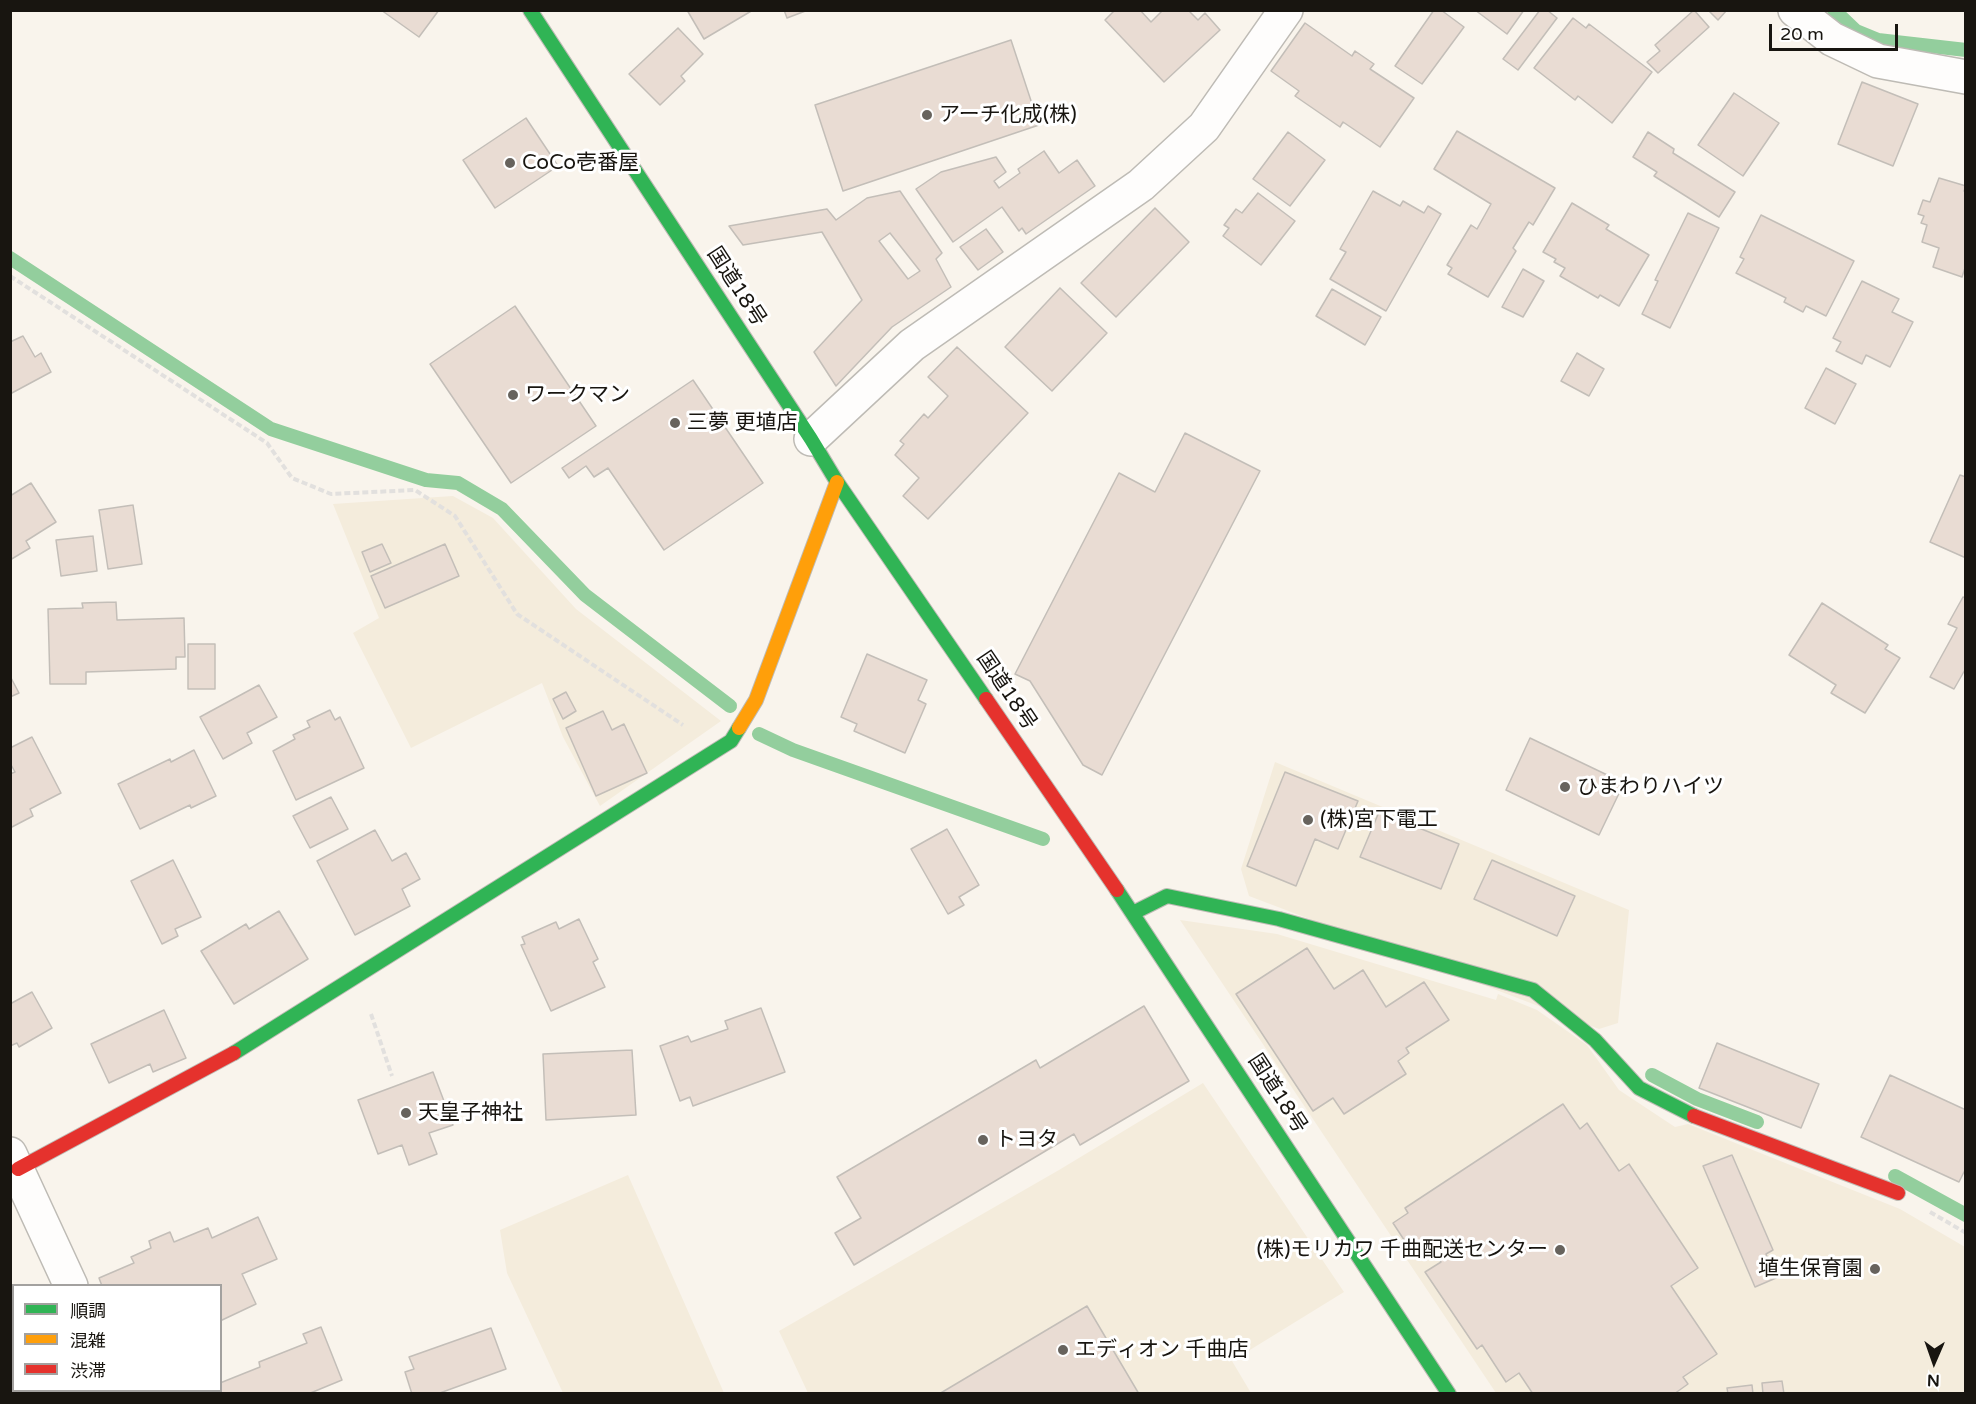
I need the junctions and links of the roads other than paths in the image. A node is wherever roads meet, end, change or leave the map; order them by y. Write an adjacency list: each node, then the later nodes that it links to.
1 (530, 10): 5 (main road, 国道18号)
2 (1286, 10): 5 (street)
3 (1795, 10): 4 (street)
4 (1965, 77)
5 (811, 439): 6 (main road, 国道18号)
6 (837, 482): 7 (main road, 国道18号); 8 (main road)
7 (1133, 913): 9 (main road); 11 (main road, 国道18号)
8 (14, 1162): 10 (street)
9 (1898, 1193)
10 (70, 1284)
11 (1449, 1394)

